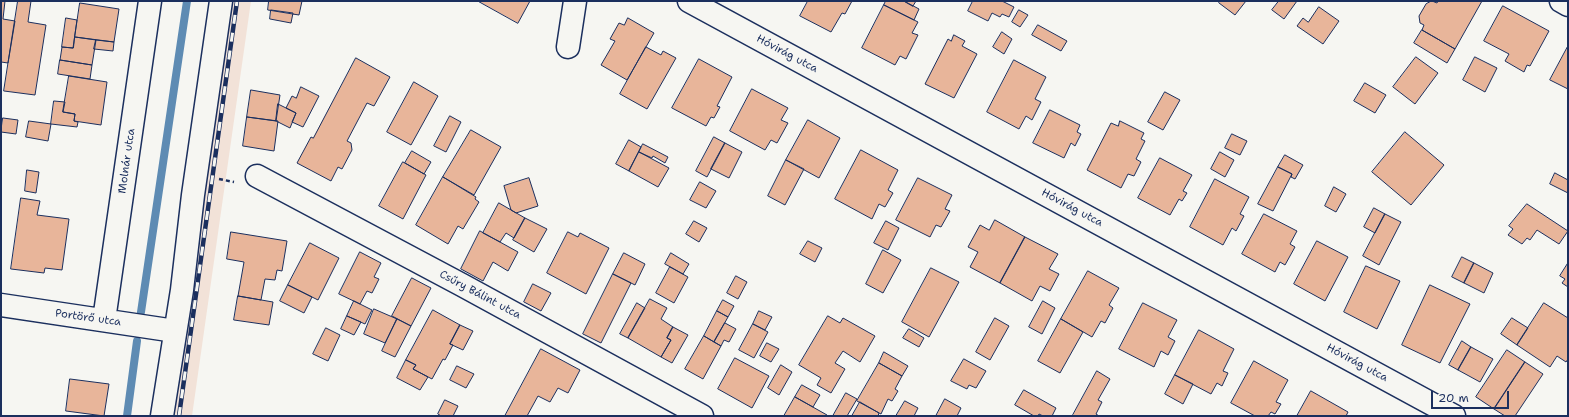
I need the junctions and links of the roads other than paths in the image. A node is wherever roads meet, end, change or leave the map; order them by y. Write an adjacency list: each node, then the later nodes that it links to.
1 (150, 1): 10 (street, Molnár utca)
2 (222, 1): 11 (street)
3 (574, 1): 7 (street)
4 (689, 1): 14 (street, Hóvirág utca)
5 (1561, 1): 6 (street)
6 (1568, 5)
7 (568, 47)
8 (257, 176): 13 (street, Csűry Bálint utca)
9 (1, 305): 10 (street, Portörő utca)
10 (104, 320): 11 (street, Portörő utca)
11 (175, 331): 12 (street)
12 (162, 416)
13 (702, 416)
14 (1454, 416)

